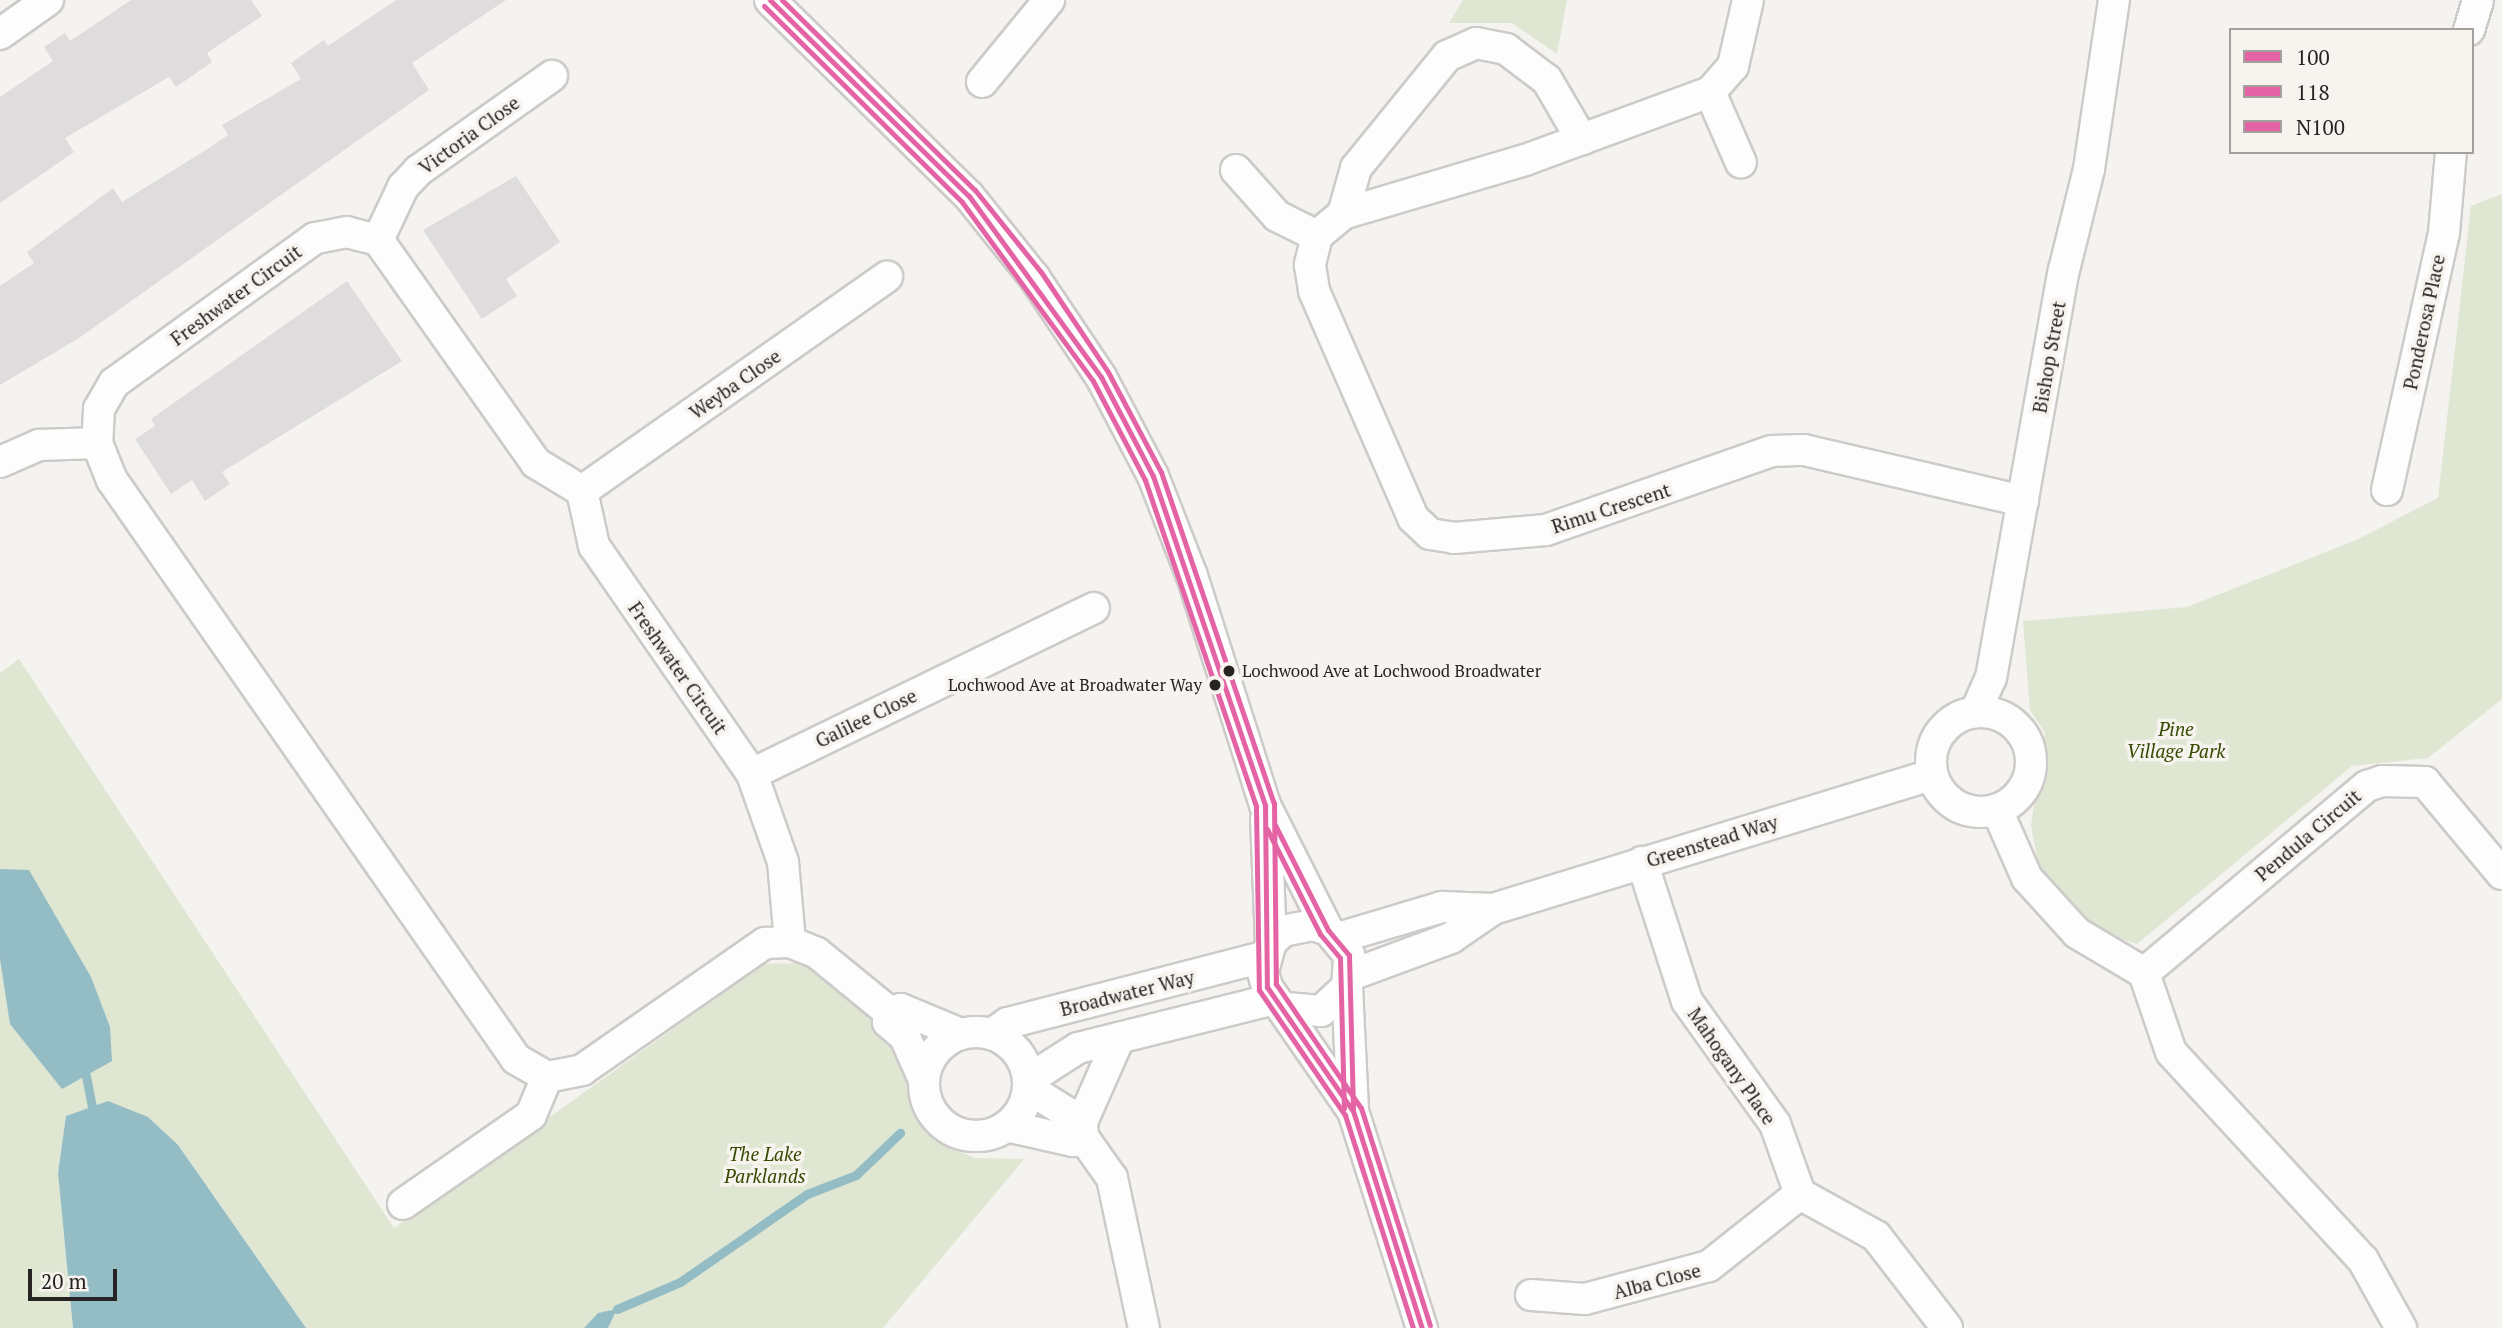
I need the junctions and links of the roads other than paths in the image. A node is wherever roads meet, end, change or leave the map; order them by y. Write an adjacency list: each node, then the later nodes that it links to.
1 (48, 0): 8 (street)
2 (770, 0): 29 (street)
3 (1049, 0): 10 (street)
4 (1748, 0): 11 (street)
5 (2114, 0): 24 (street, Bishop Street)
6 (2478, 0): 7 (street)
7 (2470, 28)
8 (0, 34)
9 (552, 76): 18 (street, Victoria Close)
10 (982, 82)
11 (1710, 92): 12 (street); 14 (street)
12 (1582, 139): 16 (street); 16 (street)
13 (2451, 154): 22 (street, Ponderosa Place)
14 (1741, 163)
15 (1236, 170): 17 (street)
16 (1343, 214): 17 (street)
17 (1317, 236): 24 (street, Rimu Crescent)
18 (378, 240): 20 (street, Freshwater Circuit); 23 (street)
19 (887, 277): 23 (street, Weyba Close)
20 (97, 443): 21 (street); 44 (street, Freshwater Circuit)
21 (0, 461)
22 (2387, 490)
23 (582, 491): 27 (street, Freshwater Circuit)
24 (2023, 501): 26 (street, Bishop Street)
25 (1094, 608): 27 (street, Galilee Close)
26 (1976, 711): 28 (street); 30 (street)
27 (752, 775): 35 (street, Freshwater Circuit)
28 (1932, 775): 30 (street); 31 (street, Greenstead Way)
29 (1265, 805): 34 (street); 36 (street)
30 (1997, 810): 37 (street)
31 (1642, 862): 33 (street, Greenstead Way); 50 (street, Mahogany Place)
32 (2502, 874): 37 (street, Pendula Circuit)
33 (1493, 909): 34 (street, Greenstead Way); 38 (street, Greenstead Way)
34 (1333, 934): 36 (street); 38 (street)
35 (790, 943): 40 (street); 44 (street)
36 (1268, 949): 39 (street); 42 (street, Broadwater Way)
37 (2144, 973): 56 (street)
38 (1349, 981): 39 (street); 47 (street)
39 (1280, 1003): 43 (street); 47 (street)
40 (889, 1012): 41 (street); 45 (street)
41 (961, 1034): 42 (street, Broadwater Way); 45 (street)
42 (992, 1034): 46 (street)
43 (1119, 1038): 46 (street); 49 (street)
44 (547, 1077): 51 (street)
45 (924, 1080): 48 (street)
46 (1028, 1084): 48 (street); 49 (street)
47 (1353, 1111): 54 (street)
48 (1007, 1126): 49 (street)
49 (1083, 1130): 53 (street)
50 (1800, 1194): 52 (street, Alba Close); 55 (street)
51 (403, 1204)
52 (1531, 1295)
53 (1144, 1328)
54 (1422, 1328)
55 (1947, 1328)
56 (2400, 1328)

